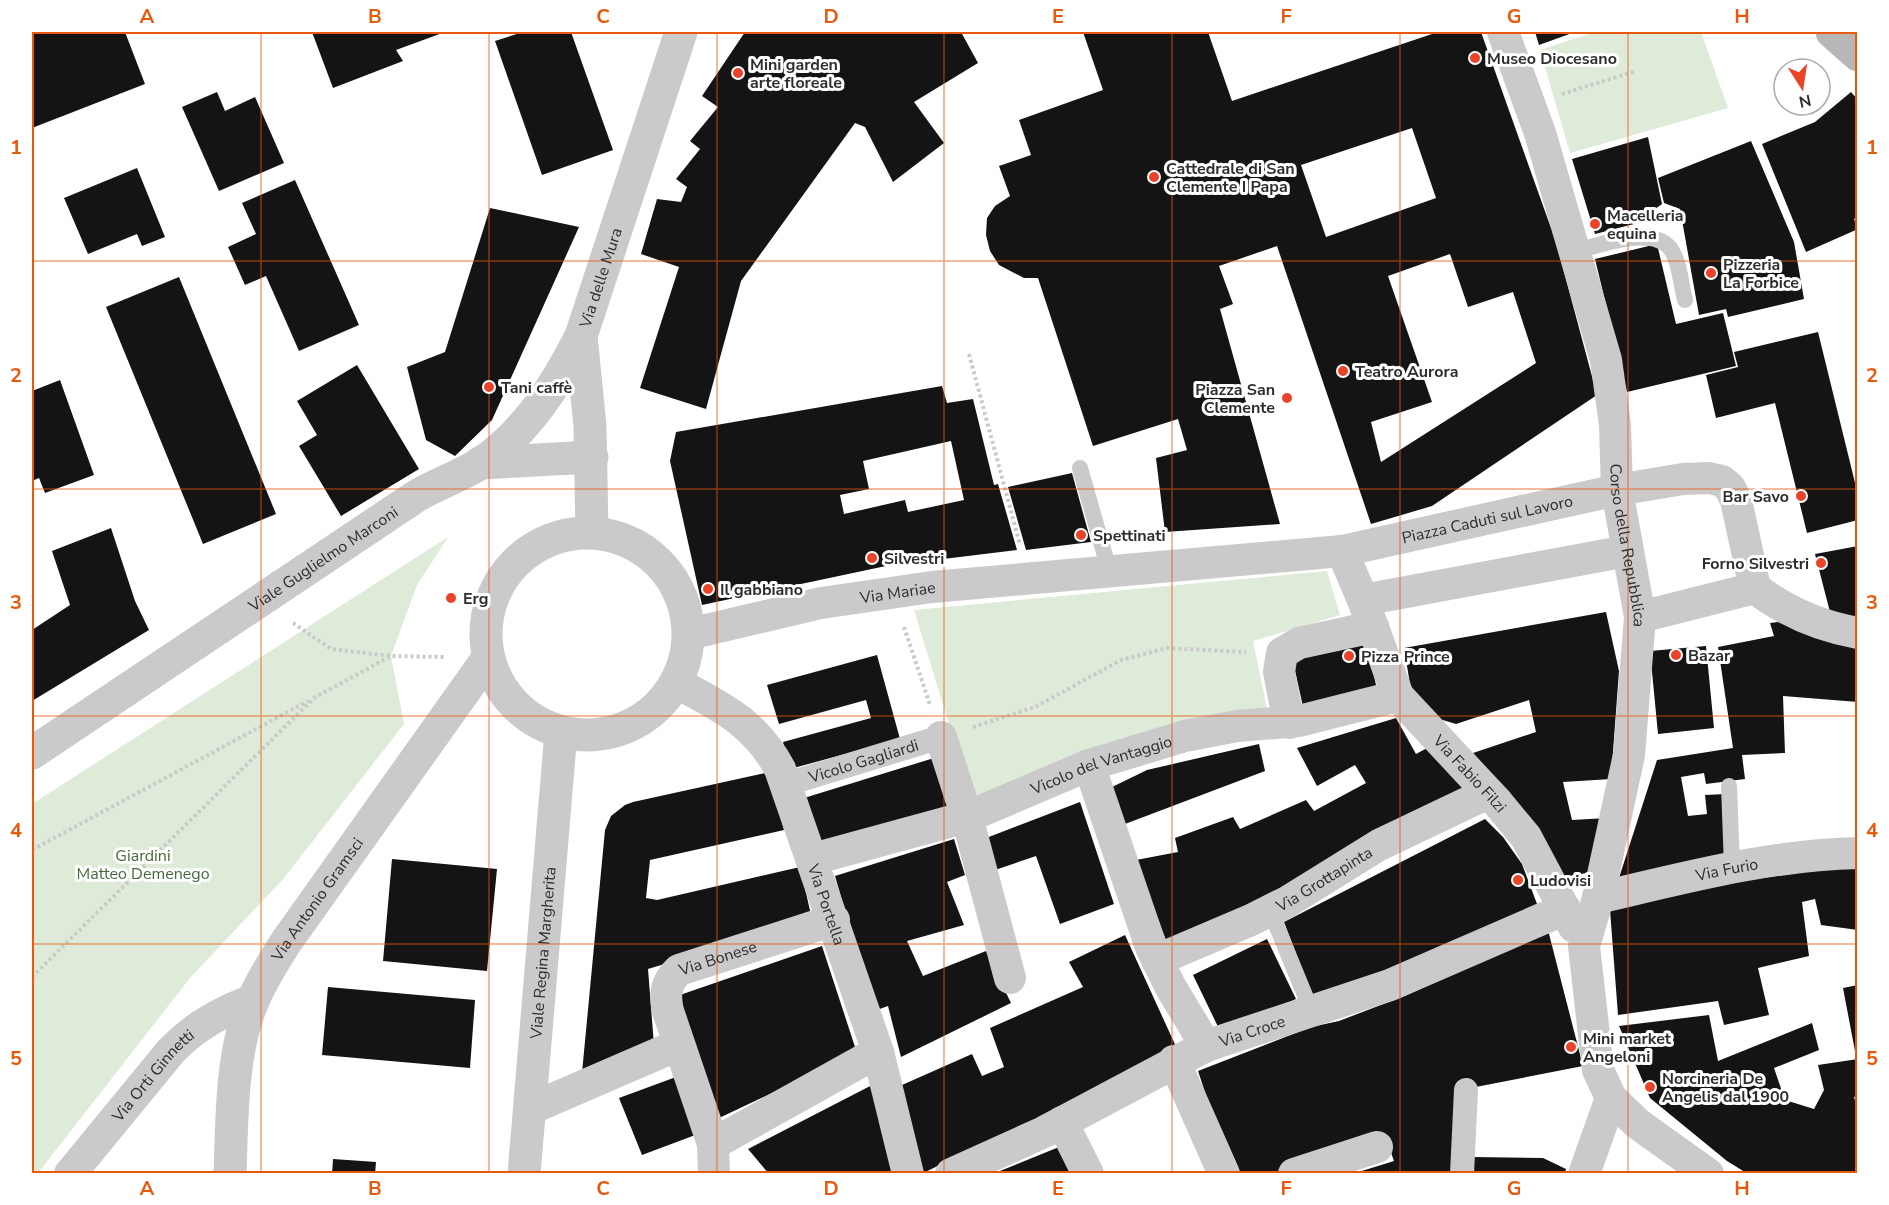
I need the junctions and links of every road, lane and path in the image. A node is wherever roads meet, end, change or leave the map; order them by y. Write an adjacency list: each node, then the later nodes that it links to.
1 (681, 32): 9 (street, Via delle Mura)
2 (1503, 32): 6 (street, Corso della Repubblica)
3 (1832, 32): 4 (main road)
4 (1857, 55)
5 (1635, 71): 6 (path)
6 (1530, 104): 7 (street, Corso della Repubblica)
7 (1576, 250): 8 (lane); 14 (street, Corso della Repubblica)
8 (1685, 300)
9 (581, 336): 11 (street, Via delle Mura); 12 (street, Viale Guglielmo Marconi)
10 (969, 354): 19 (path)
11 (592, 457): 12 (street); 15 (street, Via delle Mura)
12 (480, 464): 22 (street, Viale Guglielmo Marconi)
13 (1080, 468): 18 (lane)
14 (1617, 490): 16 (street, Corso della Repubblica); 17 (street, Piazza Caduti sul Lavoro); 20 (street, Piazza Caduti sul Lavoro)
15 (592, 532): 26 (street); 29 (street)
16 (1627, 550): 23 (street); 24 (street, Corso della Repubblica)
17 (1342, 551): 18 (street, Via Mariae); 23 (street)
18 (1109, 570): 19 (street, Via Mariae)
19 (1029, 577): 21 (street, Via Mariae)
20 (1755, 588): 24 (street); 25 (street)
21 (892, 592): 26 (street, Via Mariae); 35 (path)
22 (260, 600): 28 (path); 36 (street, Viale Guglielmo Marconi)
23 (1368, 613): 27 (street); 31 (street, Via Fabio Filzi)
24 (1640, 617): 46 (street, Corso della Repubblica)
25 (1857, 633)
26 (689, 634): 30 (street)
27 (1282, 653): 33 (street); 35 (path)
28 (391, 656): 29 (path); 32 (path)
29 (488, 658): 34 (street); 54 (street, Via Antonio Gramsci)
30 (677, 683): 34 (street); 38 (street, Via Portella)
31 (1398, 696): 33 (street, Vicolo del Vantaggio); 40 (street, Via Fabio Filzi)
32 (314, 698): 42 (path); 52 (path)
33 (1289, 723): 37 (street, Vicolo del Vantaggio)
34 (561, 732): 62 (street, Viale Regina Margherita)
35 (941, 737): 38 (street, Vicolo Gagliardi); 41 (street)
36 (32, 753)
37 (1089, 765): 41 (street, Vicolo del Vantaggio); 51 (street)
38 (787, 784): 44 (street, Via Portella)
39 (1729, 786): 45 (lane)
40 (1488, 793): 47 (street, Via Fabio Filzi); 48 (street, Via Grottapinta)
41 (967, 817): 44 (street, Vicolo del Vantaggio); 53 (street)
42 (32, 850)
43 (1857, 852): 45 (street, Via Furio)
44 (813, 859): 49 (street, Via Portella)
45 (1732, 867): 46 (street, Via Furio)
46 (1598, 898): 50 (street, Corso della Repubblica)
47 (1565, 909): 50 (street, Via Fabio Filzi); 55 (street, Via Croce)
48 (1270, 910): 51 (street, Via Grottapinta); 55 (lane)
49 (834, 920): 56 (street, Via Bonese); 58 (street, Via Portella)
50 (1584, 946): 61 (street, Corso della Repubblica)
51 (1157, 960): 57 (street)
52 (32, 977)
53 (1010, 978)
54 (253, 1000): 67 (street, Via Orti Ginnetti); 68 (street, Via Antonio Gramsci)
55 (1311, 1010): 57 (street, Via Croce)
56 (678, 1045): 62 (street); 65 (street, Via Bonese)
57 (1206, 1046): 59 (street, Via Croce)
58 (878, 1052): 65 (street, Via Bonese); 70 (street, Via Portella)
59 (1174, 1061): 63 (street, Via Croce); 73 (street)
60 (1466, 1090): 75 (street)
61 (1611, 1098): 76 (street); 77 (street)
62 (530, 1109): 69 (street, Viale Regina Margherita)
63 (1062, 1122): 71 (street, Via Croce); 72 (street)
64 (1377, 1147): 66 (street)
65 (714, 1159)
66 (1326, 1169): 74 (street)
67 (70, 1173)
68 (230, 1173)
69 (524, 1173)
70 (908, 1173)
71 (951, 1173)
72 (1088, 1173)
73 (1224, 1173)
74 (1294, 1173)
75 (1462, 1173)
76 (1584, 1173)
77 (1708, 1173)

